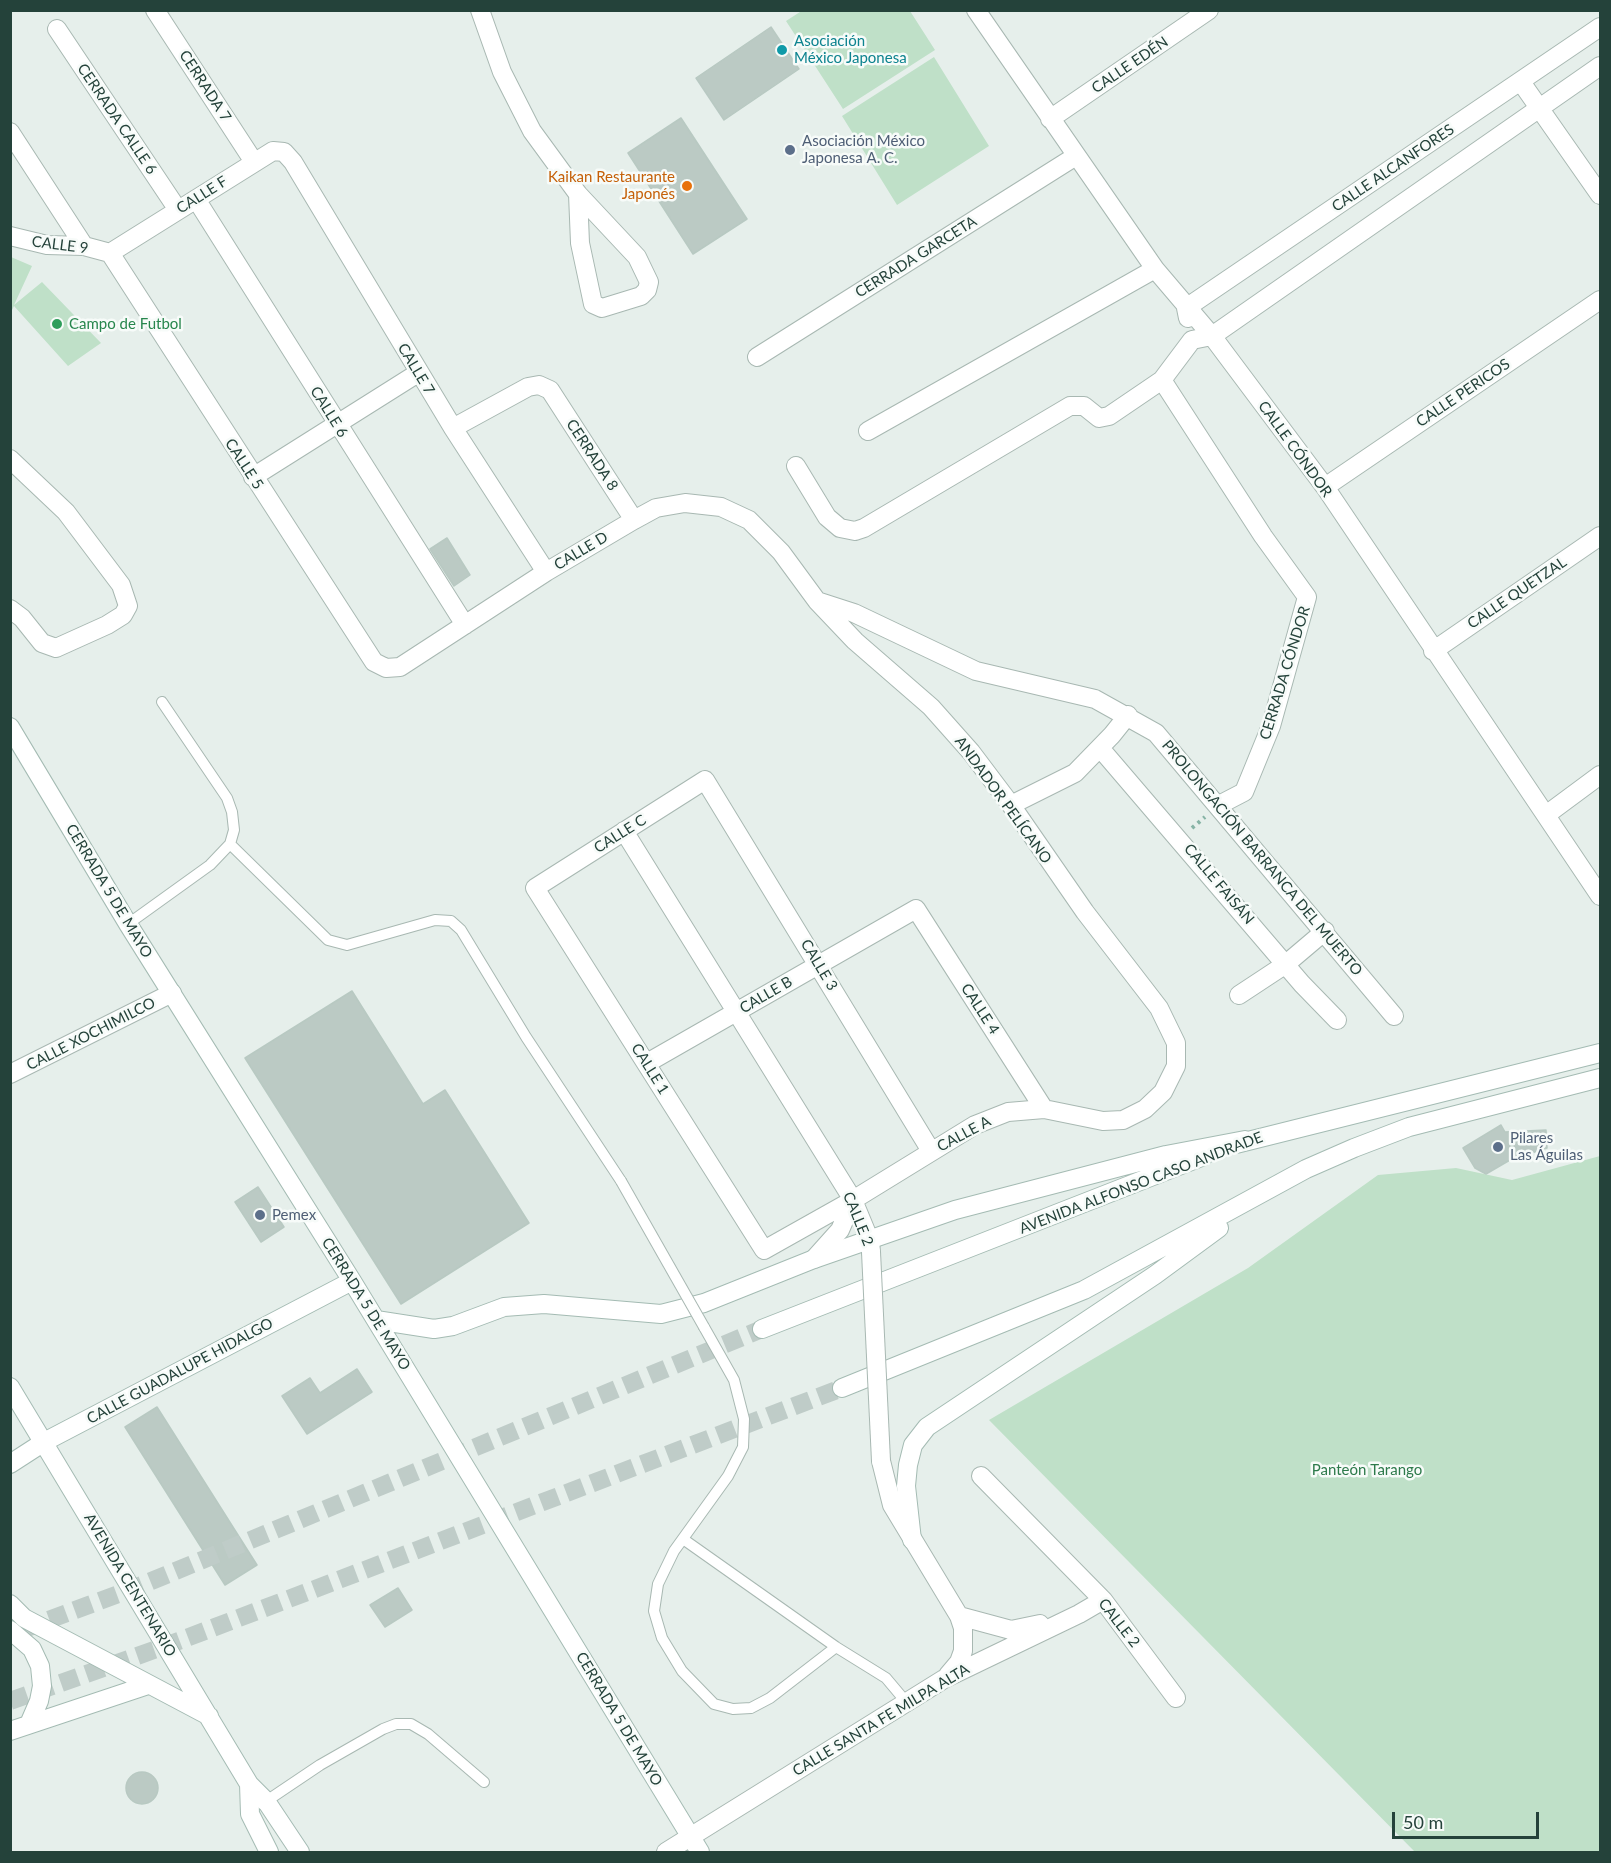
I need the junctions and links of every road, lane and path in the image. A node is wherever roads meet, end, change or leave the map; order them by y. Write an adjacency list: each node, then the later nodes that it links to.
1 (155, 10): 13 (street, CERRADA 7)
2 (480, 10): 15 (street)
3 (976, 10): 10 (street, CALLE CÓNDOR)
4 (1209, 10): 10 (street, CALLE EDÉN)
5 (1600, 27): 8 (street, CALLE ALCANFORES)
6 (57, 29): 18 (street, CERRADA CALLE 6)
7 (1600, 66): 9 (street)
8 (1521, 82): 9 (street); 24 (street, CALLE ALCANFORES)
9 (1539, 109): 16 (street); 25 (street)
10 (1050, 119): 12 (street, CALLE CÓNDOR)
11 (10, 132): 20 (street)
12 (1076, 156): 22 (street, CALLE CÓNDOR); 27 (street, CERRADA GARCETA)
13 (254, 162): 14 (street, CALLE F); 17 (street, CALLE F)
14 (293, 162): 28 (street, CALLE 7)
15 (578, 194): 15 (street)
16 (1600, 195)
17 (196, 199): 18 (street, CALLE F); 30 (street, CALLE 6)
18 (178, 210): 21 (street, CALLE F)
19 (10, 236): 20 (street, CALLE 9)
20 (84, 246): 21 (street, CALLE 9)
21 (110, 253): 35 (street, CALLE 5)
22 (1155, 269): 24 (street, CALLE CÓNDOR); 32 (street)
23 (1600, 300): 36 (street, CALLE PERICOS)
24 (1186, 308): 25 (street, CALLE CÓNDOR); 26 (street)
25 (1212, 336): 26 (street); 36 (street, CALLE CÓNDOR)
26 (1192, 340): 29 (street)
27 (757, 357)
28 (418, 373): 30 (street); 31 (street, CALLE 7)
29 (1162, 380): 34 (street); 53 (street, CERRADA CÓNDOR)
30 (337, 424): 35 (street); 43 (street, CALLE 6)
31 (453, 428): 37 (street, CERRADA 8); 40 (street, CALLE 7)
32 (868, 430)
33 (10, 459): 42 (street)
34 (796, 466)
35 (253, 477): 45 (street, CALLE 5)
36 (1324, 487): 44 (street, CALLE CÓNDOR)
37 (634, 520): 39 (street, CALLE D); 40 (street, CALLE D)
38 (1600, 536): 44 (street, CALLE QUETZAL)
39 (781, 552): 41 (street, ANDADOR PELÍCANO)
40 (546, 572): 43 (street, CALLE D)
41 (817, 601): 47 (street, PROLONGACIÓN BARRANCA DEL MUERTO); 52 (street, ANDADOR PELÍCANO)
42 (10, 609)
43 (465, 624): 45 (street, CALLE D)
44 (1434, 651): 54 (street, CALLE CÓNDOR)
45 (386, 668)
46 (162, 702): 57 (lane)
47 (1128, 715): 49 (street); 53 (street, PROLONGACIÓN BARRANCA DEL MUERTO)
48 (10, 726): 61 (street, CERRADA 5 DE MAYO)
49 (1100, 748): 52 (street); 56 (street, CALLE FAISÁN)
50 (1600, 775): 54 (street)
51 (705, 780): 55 (street, CALLE C); 64 (street, CALLE 3)
52 (1011, 805): 70 (street, ANDADOR PELÍCANO)
53 (1219, 805): 56 (path); 62 (street, PROLONGACIÓN BARRANCA DEL MUERTO)
54 (1546, 815): 59 (street, CALLE CÓNDOR)
55 (624, 831): 58 (street, CALLE C); 67 (street, CALLE 2)
56 (1180, 838): 63 (street, CALLE FAISÁN)
57 (230, 844): 61 (lane); 91 (lane, bridge)
58 (535, 888): 72 (street, CALLE 1)
59 (1600, 897)
60 (916, 909): 64 (street, CALLE B); 75 (street, CALLE 4)
61 (128, 924): 65 (street, CERRADA 5 DE MAYO)
62 (1324, 931): 63 (street); 68 (street, PROLONGACIÓN BARRANCA DEL MUERTO)
63 (1286, 964): 66 (street); 69 (street, CALLE FAISÁN)
64 (819, 965): 67 (street, CALLE B); 77 (street, CALLE 3)
65 (172, 993): 73 (street, CALLE XOCHIMILCO); 83 (street, CERRADA 5 DE MAYO)
66 (1239, 995)
67 (735, 1013): 72 (street, CALLE B); 79 (street, CALLE 2)
68 (1394, 1016)
69 (1337, 1020)
70 (1176, 1042): 75 (street, CALLE A)
71 (1600, 1053): 76 (street, AVENIDA ALFONSO CASO ANDRADE)
72 (647, 1064): 81 (street, CALLE 1)
73 (10, 1074)
74 (1600, 1078): 78 (street)
75 (1044, 1109): 77 (street, CALLE A)
76 (1245, 1140): 80 (street); 85 (street, AVENIDA ALFONSO CASO ANDRADE)
77 (931, 1151): 79 (street, CALLE A)
78 (1287, 1181): 87 (street); 92 (street)
79 (853, 1200): 80 (street, CALLE 2); 81 (street, CALLE A); 82 (street)
80 (870, 1246): 82 (street); 92 (street, CALLE 2, bridge)
81 (764, 1250)
82 (814, 1259): 84 (street)
83 (352, 1281): 84 (street, CERRADA 5 DE MAYO); 88 (street, CALLE GUADALUPE HIDALGO)
84 (376, 1320): 110 (street, CERRADA 5 DE MAYO)
85 (762, 1329)
86 (10, 1387): 88 (street, AVENIDA CENTENARIO)
87 (842, 1388)
88 (44, 1442): 89 (street, CALLE GUADALUPE HIDALGO); 103 (street, AVENIDA CENTENARIO)
89 (10, 1464)
90 (981, 1476): 93 (street, CALLE 2)
91 (682, 1539): 98 (lane); 98 (lane)
92 (912, 1540): 96 (street, CALLE 2)
93 (1103, 1600): 95 (street, CALLE SANTA FE MILPA ALTA); 101 (street, CALLE 2)
94 (10, 1604): 100 (street)
95 (1080, 1614): 96 (street); 99 (street, CALLE SANTA FE MILPA ALTA)
96 (959, 1616): 99 (street, CALLE 2)
97 (10, 1630): 104 (street)
98 (836, 1647): 102 (lane)
99 (945, 1679): 102 (street, CALLE SANTA FE MILPA ALTA)
100 (148, 1684): 103 (street); 104 (street)
101 (1176, 1698)
102 (907, 1703): 110 (street, CALLE SANTA FE MILPA ALTA)
103 (210, 1716): 107 (street, AVENIDA CENTENARIO)
104 (29, 1724): 105 (street)
105 (10, 1731)
106 (484, 1782): 108 (lane)
107 (249, 1784): 108 (street, AVENIDA CENTENARIO); 109 (street, AVENIDA CENTENARIO)
108 (266, 1801): 109 (lane); 112 (street, AVENIDA CENTENARIO)
109 (250, 1814): 111 (street, AVENIDA CENTENARIO)
110 (690, 1836): 113 (street, CALLE SANTA FE MILPA ALTA); 114 (street, CERRADA 5 DE MAYO)
111 (269, 1852)
112 (300, 1852)
113 (666, 1852)
114 (700, 1852)

